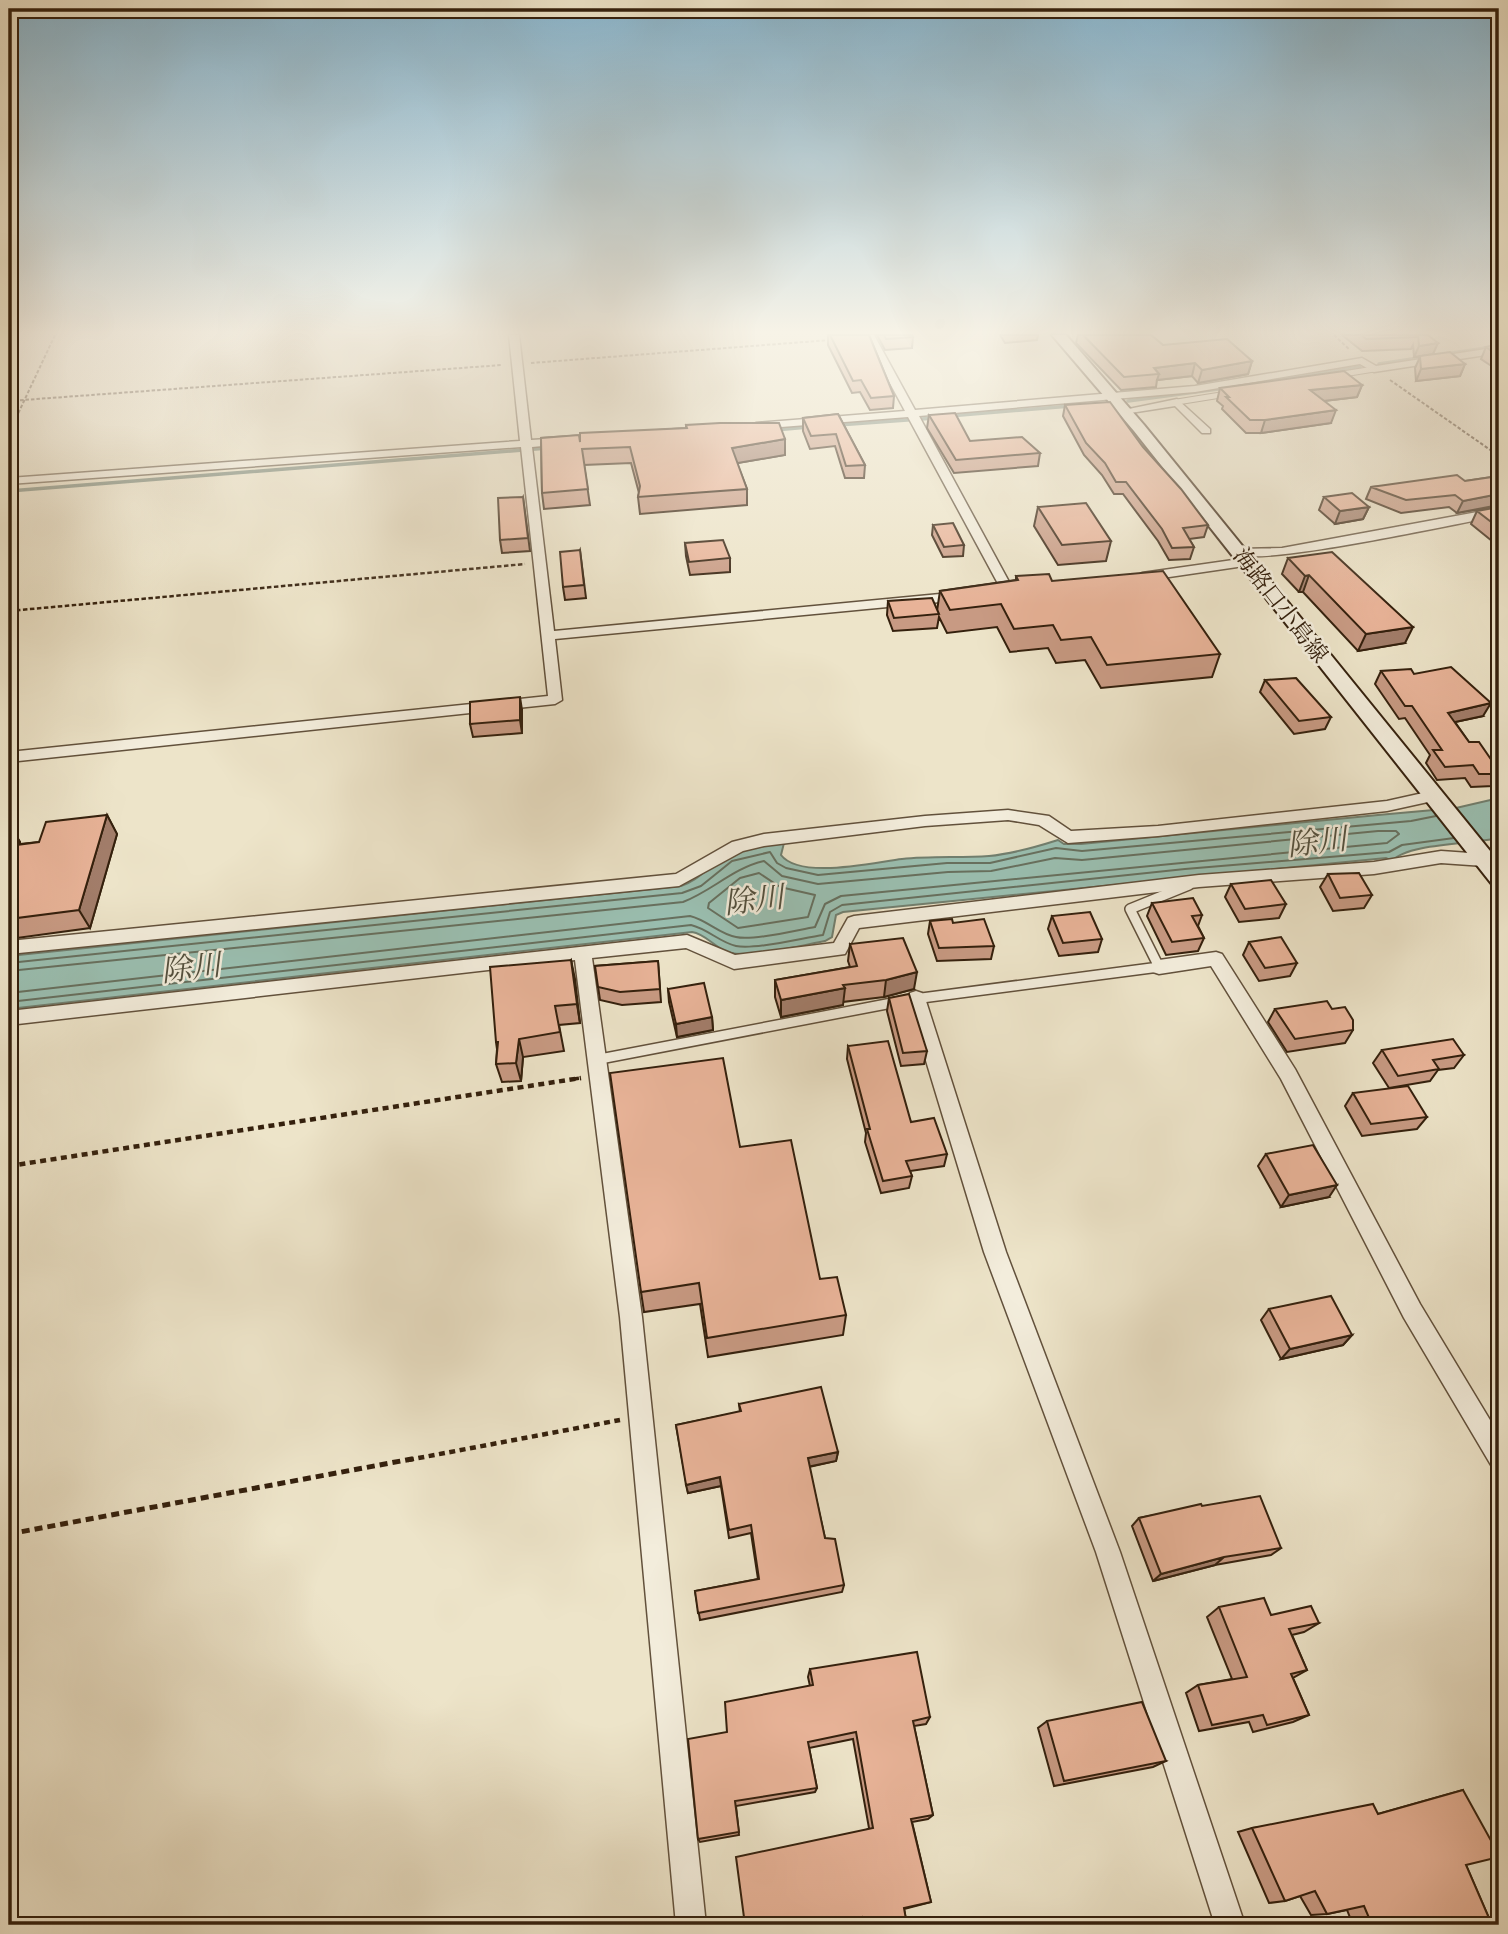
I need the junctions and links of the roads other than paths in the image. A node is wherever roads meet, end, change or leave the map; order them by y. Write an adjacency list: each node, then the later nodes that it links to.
1 (525, 425): 9 (street)
2 (759, 425): 6 (street)
3 (918, 425): 14 (street)
4 (1136, 425): 12 (main road, 海路口小島線)
5 (1200, 425): 7 (street)
6 (749, 426)
7 (1206, 431)
8 (583, 439): 9 (street)
9 (527, 443): 10 (street); 14 (street)
10 (9, 481)
11 (1499, 512): 12 (street)
12 (1244, 557): 13 (street); 16 (main road, 海路口小島線)
13 (1124, 579)
14 (546, 636): 15 (street)
15 (9, 757)
16 (1432, 796): 17 (main road, 海路口小島線); 19 (street)
17 (1490, 861): 18 (street)
18 (1199, 881): 20 (street); 21 (lane)
19 (9, 948)
20 (583, 953): 23 (street); 24 (street)
21 (1159, 967): 22 (lane); 25 (street)
22 (916, 998): 24 (lane); 27 (street)
23 (9, 1018)
24 (601, 1067): 26 (street)
25 (1499, 1457)
26 (691, 1925)
27 (1230, 1925)

